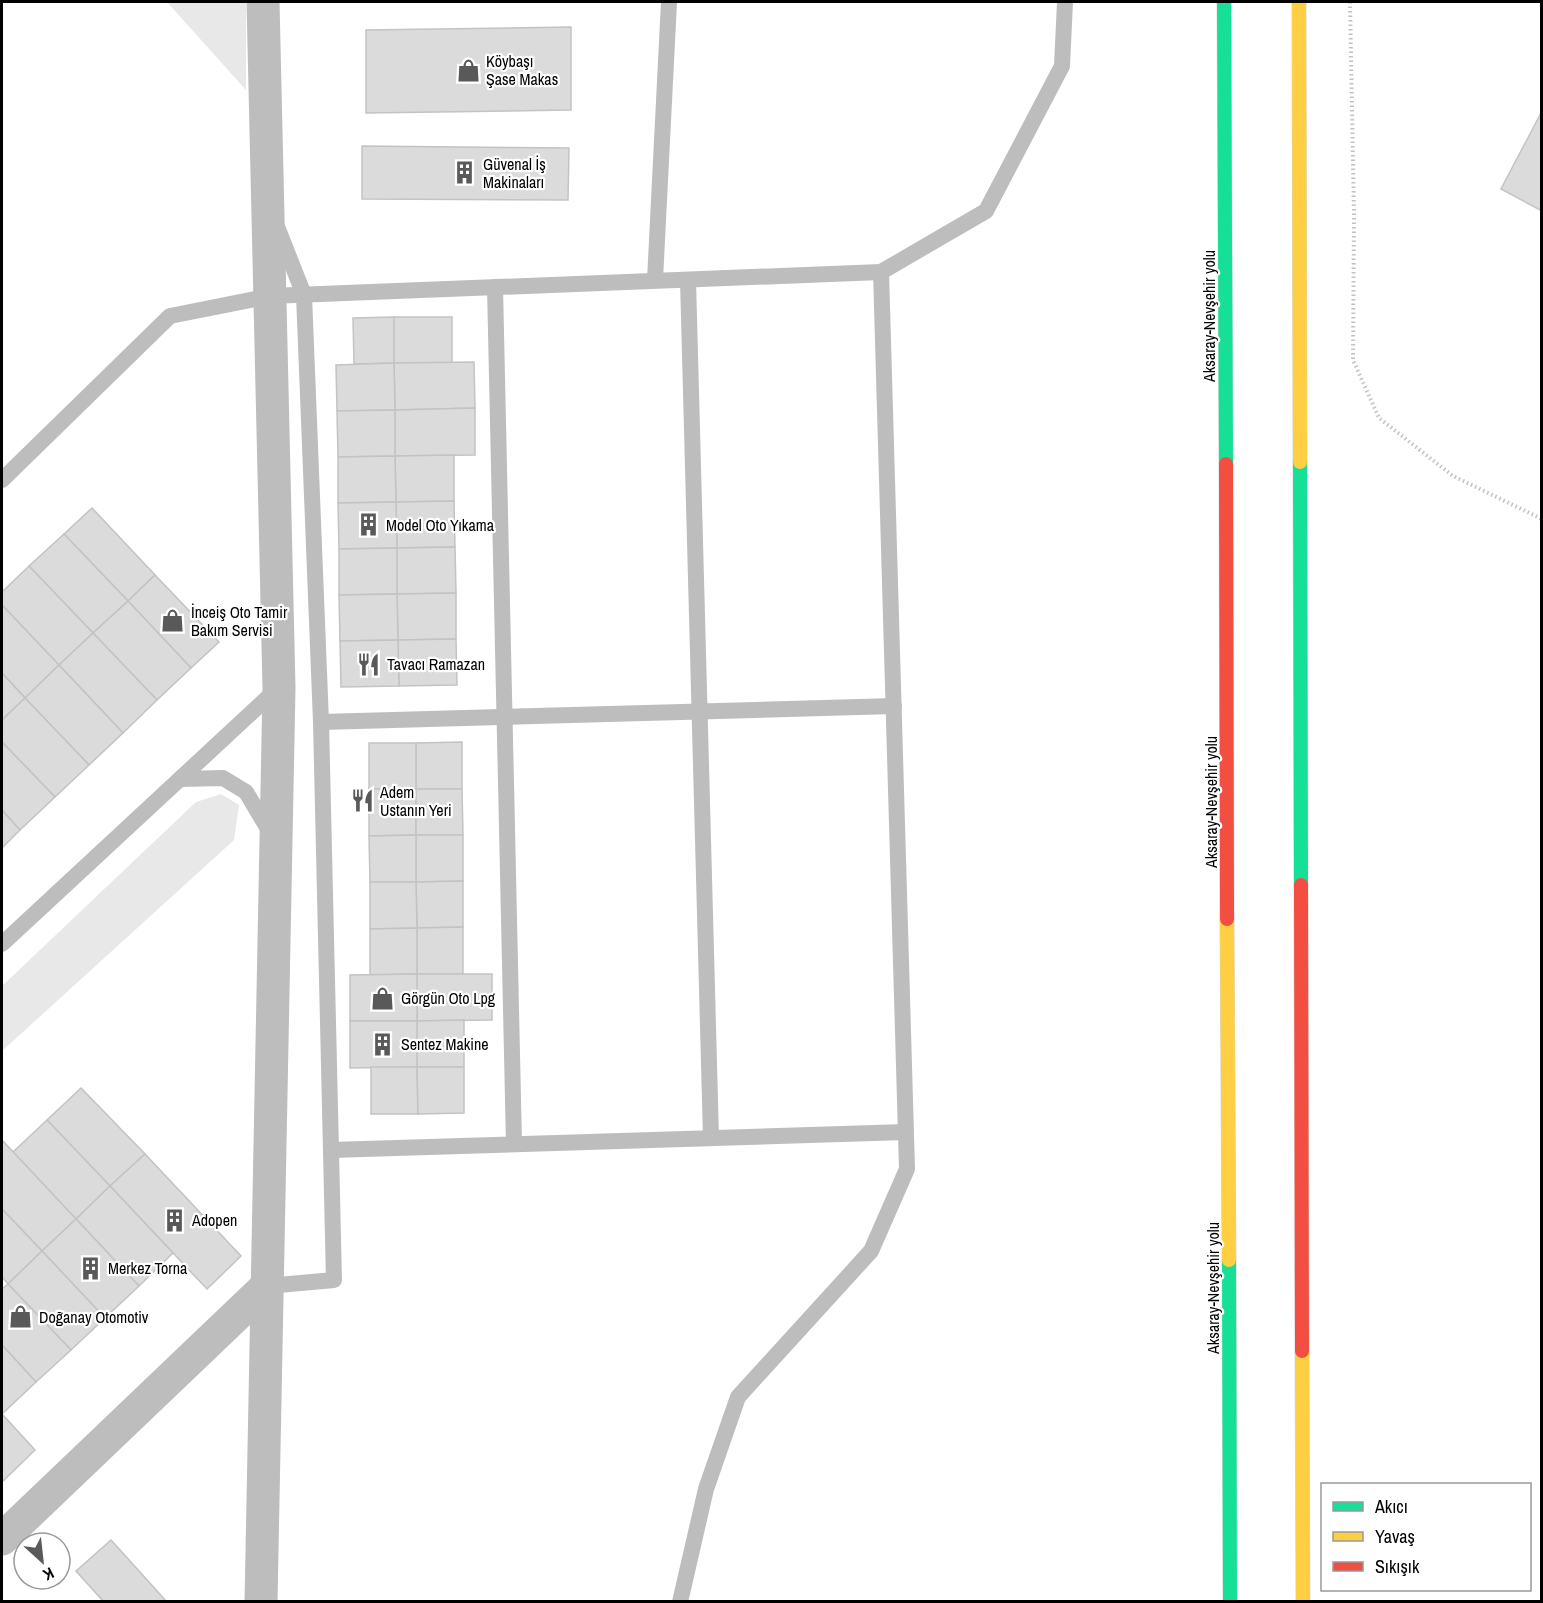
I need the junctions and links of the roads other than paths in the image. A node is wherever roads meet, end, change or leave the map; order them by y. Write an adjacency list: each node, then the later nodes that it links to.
1 (263, 2): 6 (street)
2 (669, 2): 8 (lane)
3 (1065, 2): 7 (lane)
4 (1224, 2): 30 (highway, Aksaray-Nevşehir yolu)
5 (1299, 2): 31 (highway)
6 (267, 204): 11 (lane); 12 (street)
7 (881, 272): 9 (lane); 15 (lane)
8 (655, 280): 9 (lane); 10 (lane)
9 (688, 280): 16 (lane)
10 (495, 287): 11 (lane); 17 (lane)
11 (304, 295): 12 (lane); 18 (lane)
12 (270, 296): 13 (lane); 14 (street)
13 (2, 480)
14 (279, 688): 19 (lane); 20 (street)
15 (894, 706): 16 (lane); 22 (lane)
16 (699, 712): 17 (lane); 23 (lane)
17 (505, 717): 18 (lane); 24 (lane)
18 (321, 722): 25 (lane)
19 (180, 779): 20 (lane); 21 (lane)
20 (276, 842): 26 (street)
21 (2, 944)
22 (906, 1132): 23 (lane); 29 (lane)
23 (711, 1138): 24 (lane)
24 (514, 1144): 25 (lane)
25 (331, 1150): 26 (lane)
26 (267, 1286): 27 (street); 28 (street)
27 (2, 1539)
28 (261, 1602)
29 (680, 1602)
30 (1230, 1602)
31 (1303, 1602)

